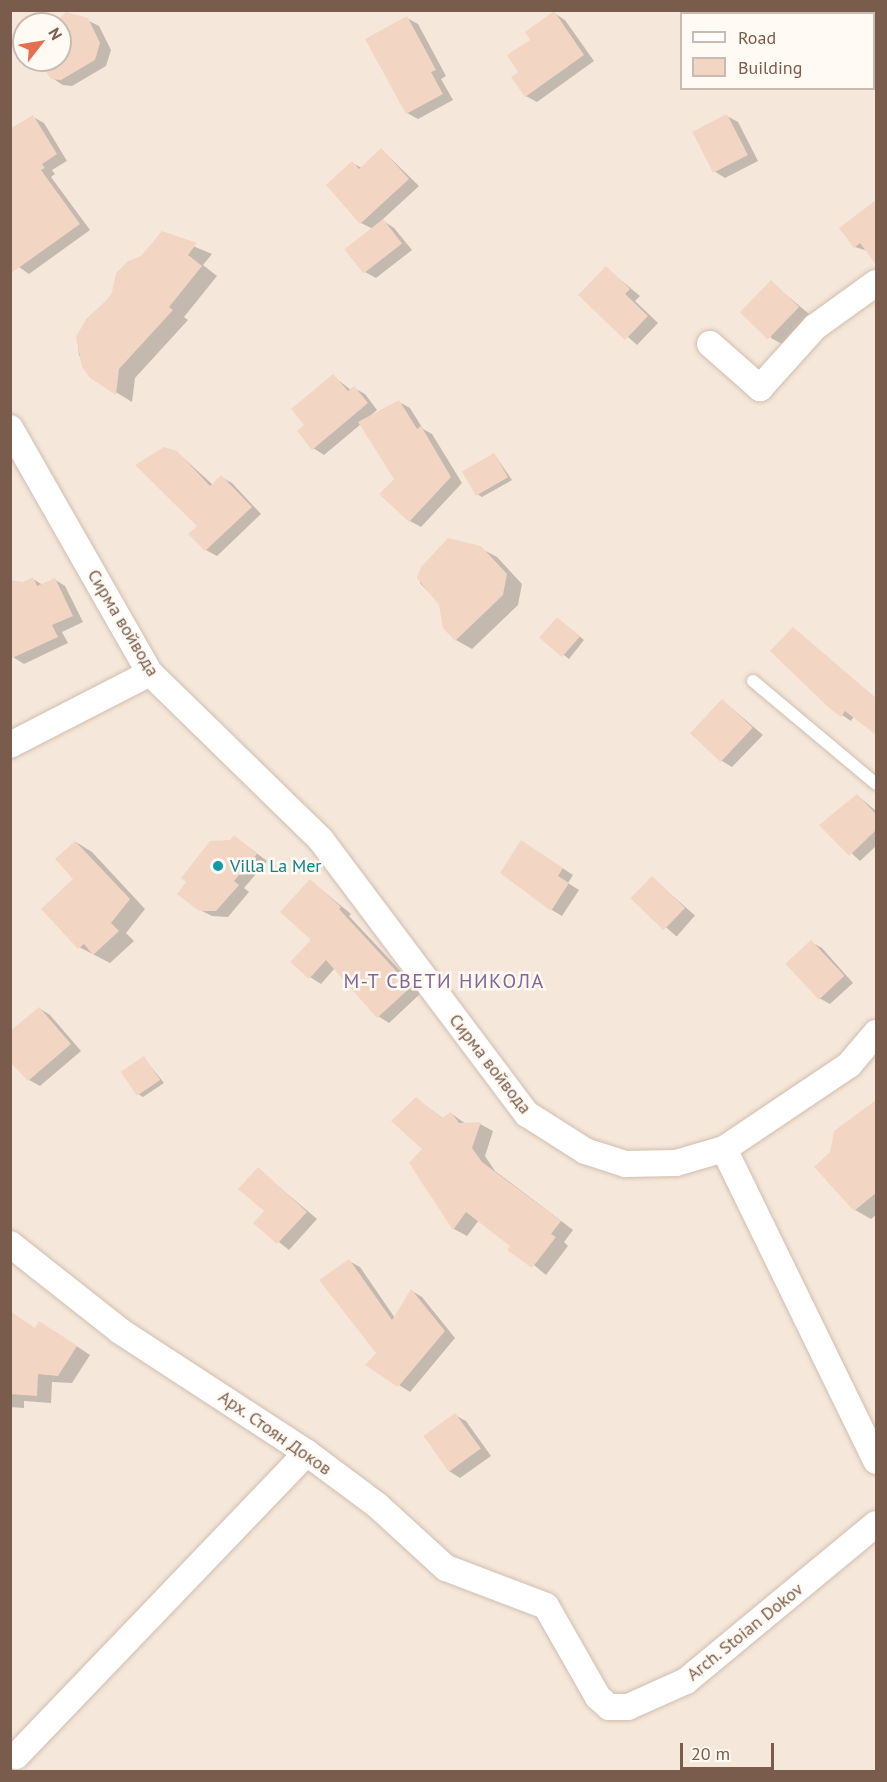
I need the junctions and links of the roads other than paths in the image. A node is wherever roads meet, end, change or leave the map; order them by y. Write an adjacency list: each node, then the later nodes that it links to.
1 (876, 283): 2 (street)
2 (710, 344)
3 (10, 428): 4 (street, Сирма войвода)
4 (150, 673): 6 (street); 9 (street, Сирма войвода)
5 (753, 681): 7 (lane)
6 (10, 745)
7 (876, 784)
8 (876, 1033): 9 (street, Сирма войвода)
9 (724, 1149): 12 (street)
10 (10, 1244): 11 (street, Арх. Стоян Доков)
11 (307, 1453): 14 (street, Арх. Стоян Доков); 15 (street)
12 (876, 1461)
13 (876, 1524): 14 (street, Arch. Stoian Dokov)
14 (546, 1606)
15 (18, 1759)

